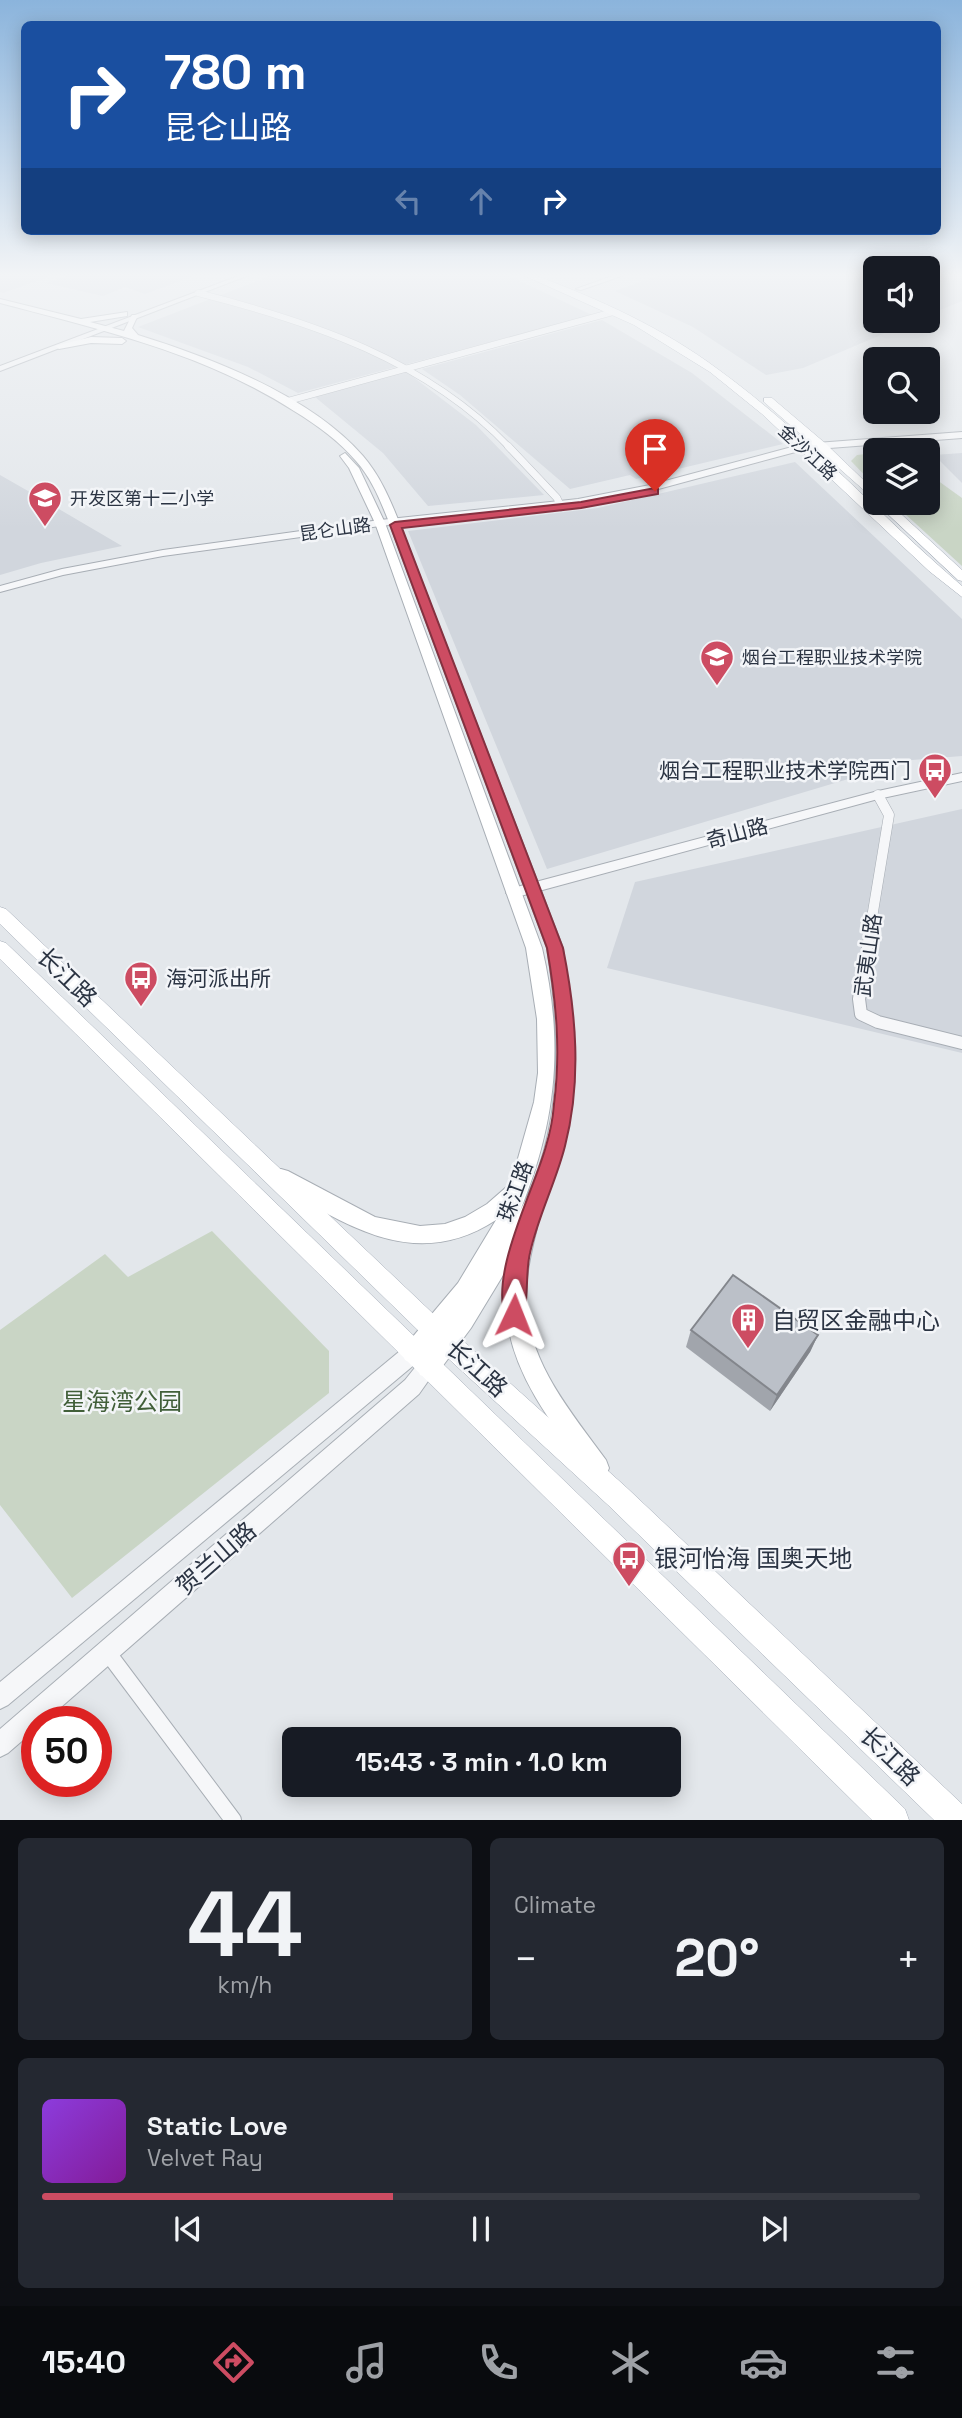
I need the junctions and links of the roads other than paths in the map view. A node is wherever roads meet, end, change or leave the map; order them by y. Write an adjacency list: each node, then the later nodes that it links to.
1 (23, 360): 9 (street)
2 (189, 360): 18 (main road, 珠江路)
3 (203, 360): 10 (main road)
4 (394, 360): 8 (street)
5 (439, 360): 8 (street)
6 (697, 360): 14 (main road, 金沙江路)
7 (715, 360): 13 (main road, 金沙江路)
8 (410, 368): 10 (street); 16 (street)
9 (0, 369)
10 (288, 401): 18 (main road)
11 (962, 435): 13 (street, 昆仑山路)
12 (962, 440): 13 (street, 昆仑山路)
13 (824, 448): 14 (street, 昆仑山路); 15 (main road, 金沙江路)
14 (806, 450): 16 (street, 昆仑山路); 18 (street, 昆仑山路); 21 (main road, 金沙江路)
15 (863, 485)
16 (561, 507): 18 (street, 昆仑山路)
17 (895, 515): 19 (main road)
18 (388, 524): 20 (street, 昆仑山路); 24 (main road, 珠江路)
19 (962, 577)
20 (0, 592)
21 (962, 593)
22 (962, 777): 23 (street, 奇山路)
23 (878, 795): 24 (street, 奇山路); 27 (street, 武夷山路)
24 (522, 891): 29 (main road, 珠江路); 30 (main road)
25 (0, 914): 28 (main road, 长江路)
26 (0, 948): 32 (main road, 长江路)
27 (962, 1043)
28 (268, 1169): 29 (main road); 31 (main road, 长江路)
29 (522, 1177): 31 (main road, 珠江路)
30 (534, 1204): 31 (main road); 33 (main road)
31 (442, 1337): 32 (main road); 33 (main road, 长江路)
32 (421, 1360): 34 (street, 贺兰山路); 35 (street, 贺兰山路); 38 (main road, 长江路)
33 (617, 1496): 39 (main road, 长江路)
34 (108, 1653): 36 (street, 贺兰山路); 37 (street)
35 (0, 1697)
36 (0, 1745)
37 (233, 1819)
38 (894, 1819)
39 (957, 1819)

